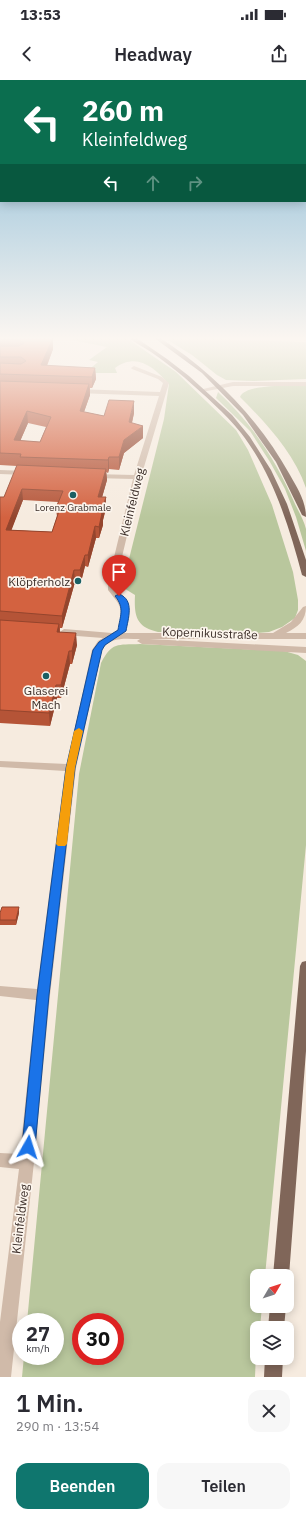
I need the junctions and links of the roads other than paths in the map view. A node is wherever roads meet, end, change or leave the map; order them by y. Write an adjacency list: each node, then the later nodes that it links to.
1 (162, 398): 7 (street, Kleinfeldweg)
2 (209, 398): 9 (main road)
3 (231, 398): 8 (main road)
4 (0, 472): 5 (street)
5 (38, 473)
6 (84, 475): 7 (street)
7 (137, 477): 13 (street, Kleinfeldweg)
8 (306, 515)
9 (306, 575)
10 (306, 609): 12 (street, Kopernikusstraße)
11 (52, 632): 13 (street, Kopernikusstraße)
12 (274, 635): 13 (street, Kopernikusstraße); 14 (street, Kopernikusstraße)
13 (112, 636): 15 (street, Kopernikusstraße); 17 (street, Kleinfeldweg)
14 (306, 636)
15 (306, 650)
16 (0, 764): 17 (street)
17 (71, 768): 20 (street, Kleinfeldweg)
18 (306, 966): 21 (main road)
19 (0, 991): 20 (street)
20 (43, 995): 23 (street, Kleinfeldweg)
21 (303, 1031): 24 (main road)
22 (0, 1160): 23 (street)
23 (27, 1162): 26 (street, Kleinfeldweg)
24 (282, 1269)
25 (274, 1365): 27 (main road)
26 (2, 1377)
27 (273, 1377)

